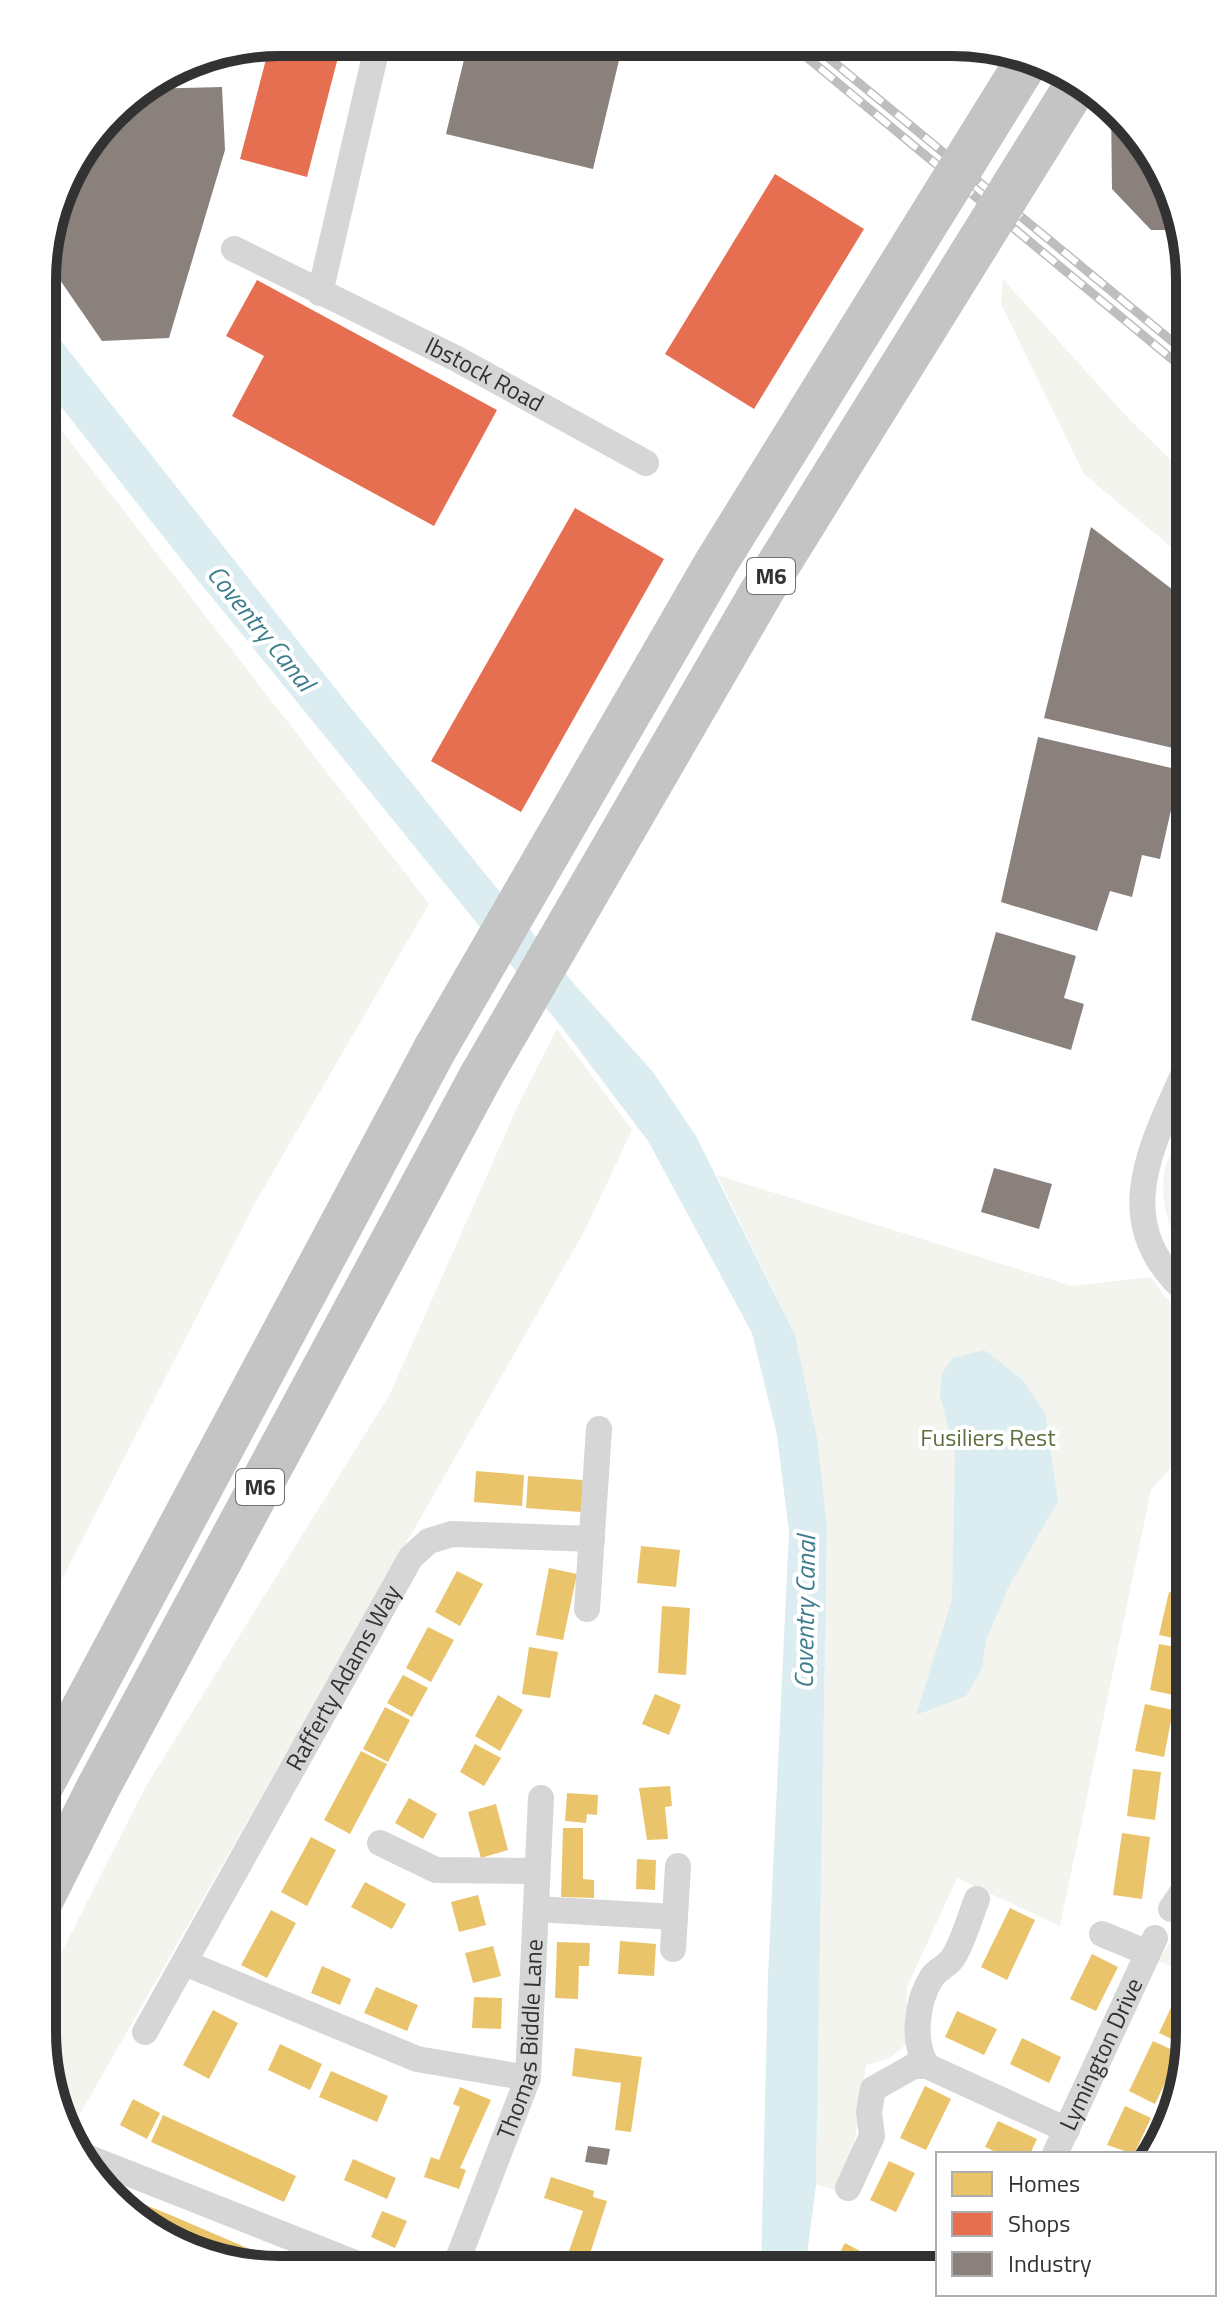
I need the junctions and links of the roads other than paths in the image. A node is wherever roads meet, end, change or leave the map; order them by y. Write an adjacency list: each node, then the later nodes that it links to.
1 (375, 56): 5 (street)
2 (1023, 68): 12 (highway, M6, bridge)
3 (1072, 92): 16 (highway, M6, bridge)
4 (234, 249): 5 (street, Ibstock Road)
5 (320, 293): 6 (street, Ibstock Road)
6 (646, 463)
7 (1176, 1091): 8 (street)
8 (1176, 1278)
9 (599, 1429): 10 (street)
10 (592, 1539): 11 (street); 25 (street, Rafferty Adams Way)
11 (587, 1609)
12 (56, 1759)
13 (541, 1798): 17 (street, Thomas Biddle Lane)
14 (380, 1843): 17 (street)
15 (678, 1866): 22 (street)
16 (56, 1871)
17 (537, 1871): 20 (street, Thomas Biddle Lane)
18 (977, 1899): 27 (street)
19 (1176, 1902): 21 (street)
20 (536, 1909): 22 (street); 28 (street, Thomas Biddle Lane)
21 (1171, 1909)
22 (675, 1917): 24 (street)
23 (1102, 1934): 29 (street, Lymington Drive)
24 (673, 1949)
25 (185, 1963): 26 (street, Rafferty Adams Way); 28 (street)
26 (145, 2032)
27 (927, 2066): 29 (street); 32 (street)
28 (528, 2078): 34 (street, Thomas Biddle Lane)
29 (1067, 2130): 30 (street, Lymington Drive)
30 (1056, 2152)
31 (98, 2161): 33 (street)
32 (848, 2188)
33 (338, 2256)
34 (459, 2256)

